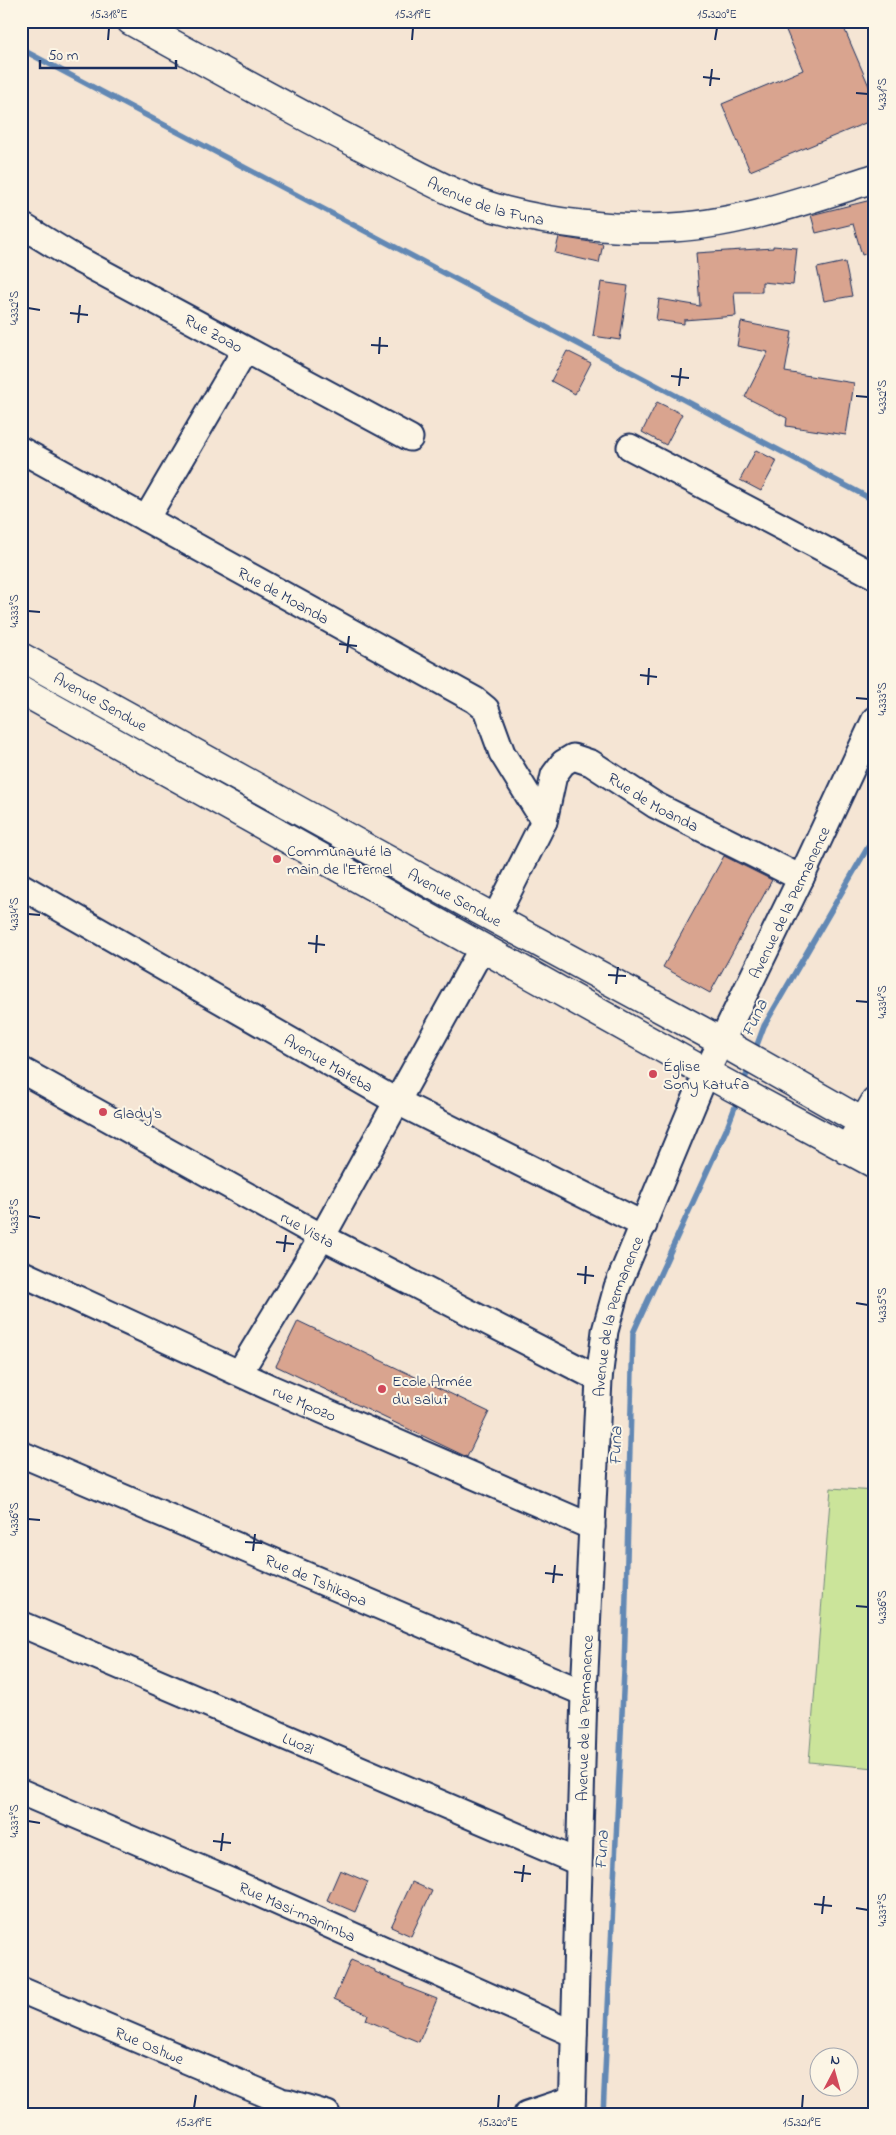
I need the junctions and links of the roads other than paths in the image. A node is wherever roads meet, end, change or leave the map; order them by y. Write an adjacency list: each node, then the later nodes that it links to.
1 (131, 21): 2 (main road, Avenue de la Funa)
2 (875, 178)
3 (21, 225): 4 (street, Rue Zoao)
4 (245, 350): 5 (street, Rue Zoao); 8 (street)
5 (410, 438)
6 (630, 447): 9 (street)
7 (21, 450): 8 (street, Rue de Moanda)
8 (146, 519): 13 (street, Rue de Moanda)
9 (875, 576)
10 (21, 657): 16 (main road, Avenue Sendwe)
11 (21, 690): 17 (main road, Avenue Sendwe)
12 (875, 719): 14 (street, Avenue de la Permanence)
13 (544, 820): 14 (street, Rue de Moanda); 16 (street, Rue de Moanda)
14 (801, 878): 18 (street, Avenue de la Permanence)
15 (21, 886): 21 (street, Avenue Mateba)
16 (496, 918): 18 (main road, Avenue Sendwe)
17 (482, 948): 20 (main road, Avenue Sendwe); 21 (street)
18 (731, 1048): 20 (street, Avenue de la Permanence); 22 (main road, Avenue Sendwe)
19 (21, 1070): 26 (street, rue Vista)
20 (715, 1077): 23 (main road, Avenue Sendwe); 25 (street, Avenue de la Permanence)
21 (396, 1101): 25 (street, Avenue Mateba); 26 (street)
22 (871, 1118): 23 (main road)
23 (847, 1150): 24 (main road, Avenue Sendwe)
24 (875, 1164)
25 (644, 1225): 29 (street, Avenue de la Permanence)
26 (322, 1238): 28 (street); 29 (street, rue Vista)
27 (21, 1273): 28 (street, rue Mpozo)
28 (240, 1372): 31 (street, rue Mpozo)
29 (599, 1379): 31 (street, Avenue de la Permanence)
30 (21, 1454): 33 (street, Rue de Tshikapa)
31 (592, 1527): 33 (street, Avenue de la Permanence)
32 (21, 1624): 35 (street, Luozi)
33 (584, 1693): 35 (street, Avenue de la Permanence)
34 (21, 1792): 37 (street, Rue Masi-manimba)
35 (578, 1862): 37 (street, Avenue de la Permanence)
36 (21, 1990): 38 (street, Rue Oshwe)
37 (574, 2034): 39 (street, Avenue de la Permanence)
38 (277, 2099): 40 (street); 41 (street)
39 (572, 2106): 42 (street)
40 (302, 2114)
41 (327, 2114)
42 (527, 2114)

